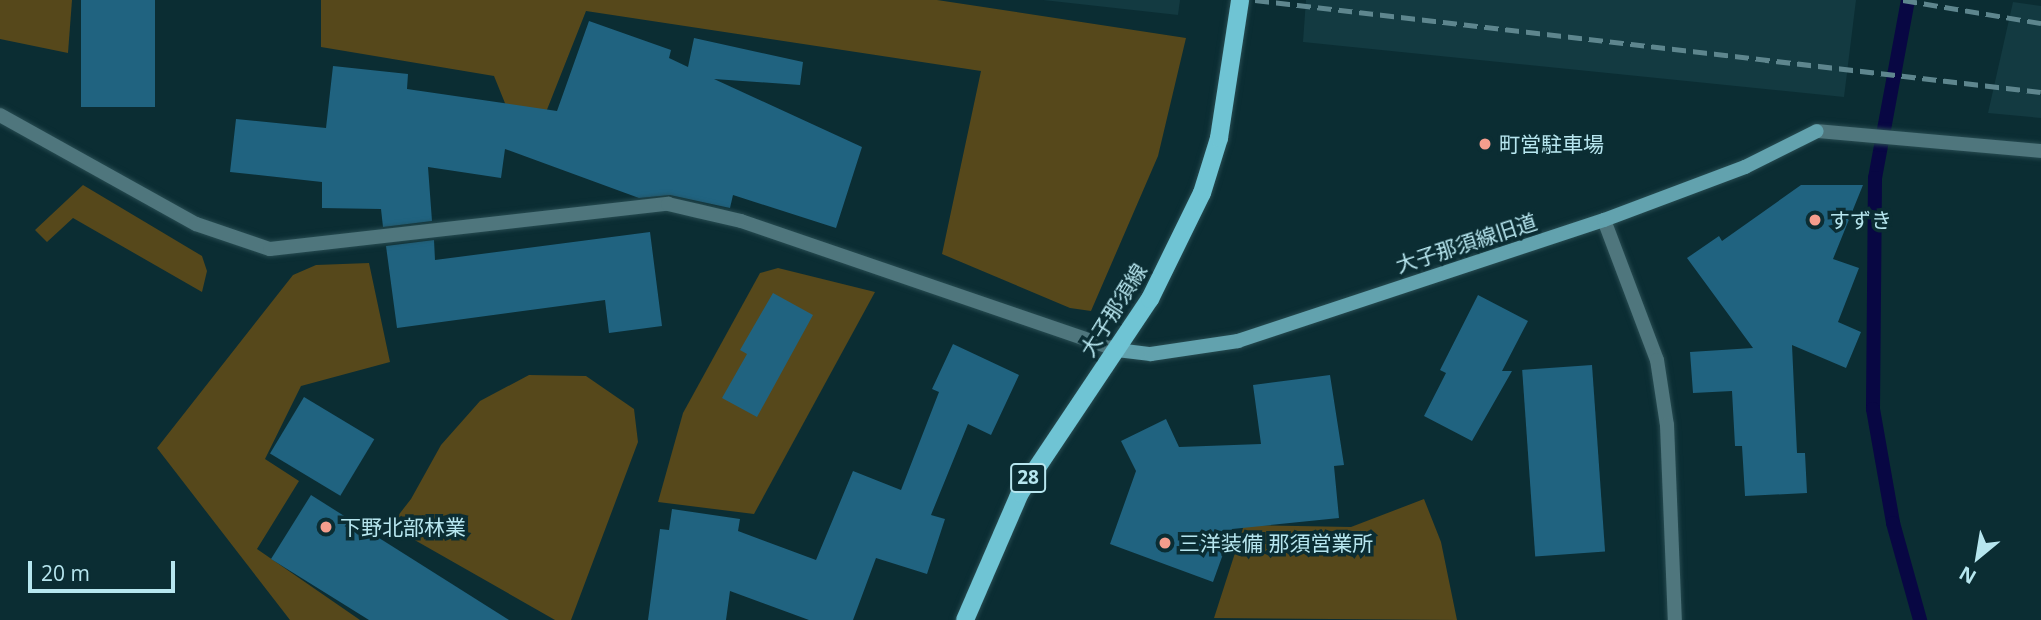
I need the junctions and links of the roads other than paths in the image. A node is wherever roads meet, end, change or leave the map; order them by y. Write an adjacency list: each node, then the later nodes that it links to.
1 (1240, 0): 5 (main road, 大子那須線 / 28)
2 (0, 115): 5 (street)
3 (2041, 151): 4 (street, 大子那須線旧道)
4 (1604, 219): 5 (street, 大子那須線旧道); 7 (street)
5 (1117, 350): 6 (main road, 大子那須線 / 28)
6 (965, 620)
7 (1675, 620)

